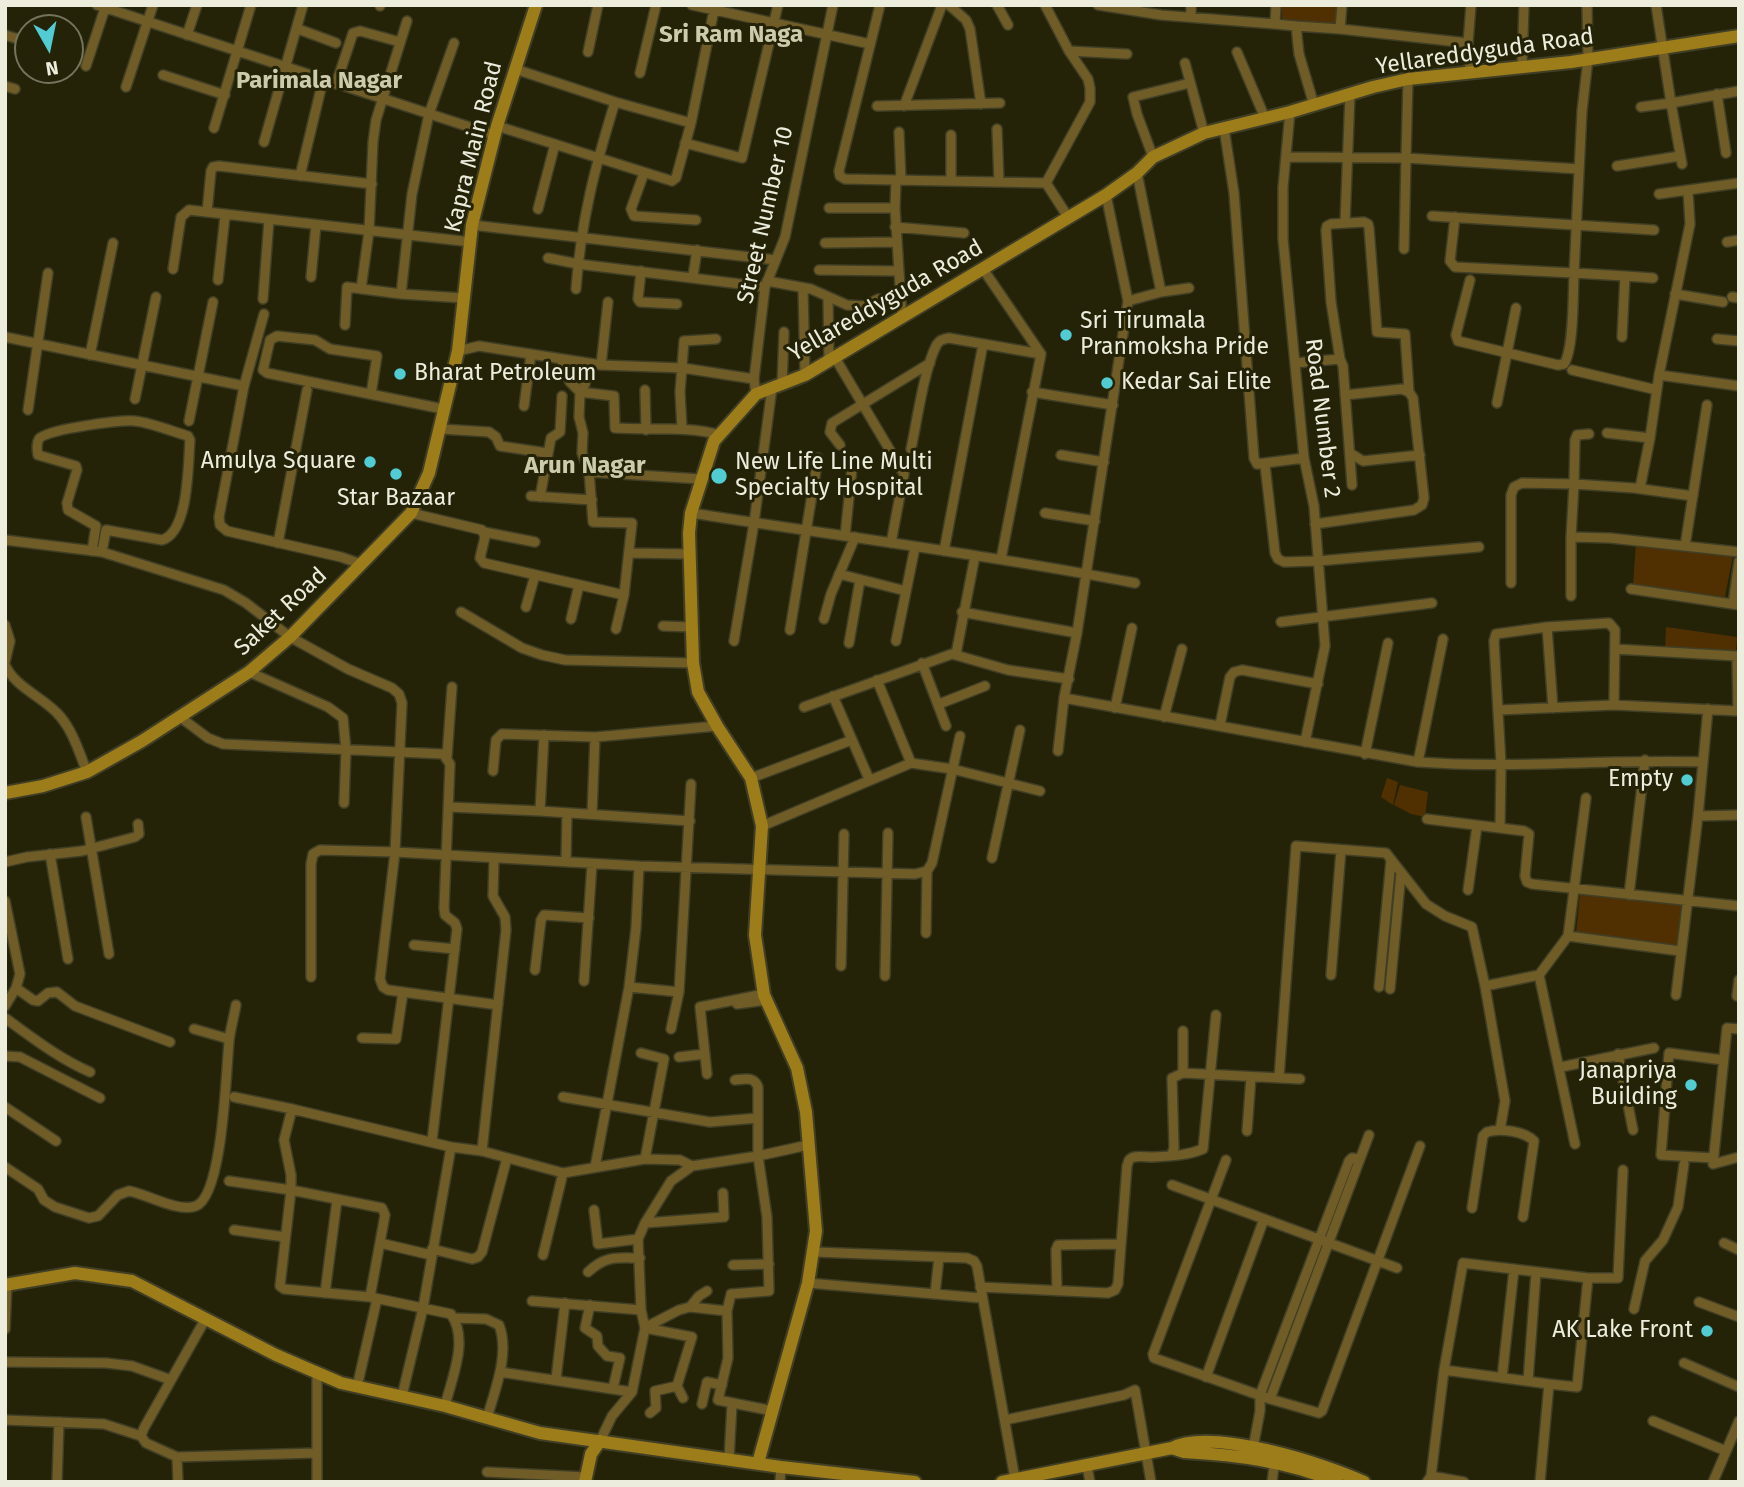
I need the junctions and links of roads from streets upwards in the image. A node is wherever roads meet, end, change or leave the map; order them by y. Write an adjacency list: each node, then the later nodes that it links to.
1 (153, 5): 29 (street)
2 (197, 5): 37 (street)
3 (251, 5): 47 (street)
4 (303, 5): 34 (street)
5 (536, 5): 55 (street, Kapra Main Road)
6 (598, 5): 48 (street)
7 (656, 5): 57 (street)
8 (692, 5): 25 (street)
9 (778, 5): 30 (street)
10 (833, 5): 36 (street, Street Number 10)
11 (880, 5): 43 (street)
12 (942, 5): 75 (street)
13 (949, 5): 72 (street)
14 (997, 5): 32 (street)
15 (1045, 5): 45 (street)
16 (1098, 5): 27 (street)
17 (1191, 5): 27 (street)
18 (1276, 5): 31 (street)
19 (1342, 5): 35 (street)
20 (1471, 5): 42 (street)
21 (1524, 5): 54 (street)
22 (1587, 5): 50 (street)
23 (1656, 5): 44 (street)
24 (101, 7): 26 (street); 52 (street)
25 (715, 8): 30 (street); 80 (street)
26 (126, 10): 29 (street)
27 (1191, 17): 31 (street)
28 (407, 21): 39 (street)
29 (148, 22): 37 (street); 63 (street)
30 (775, 23): 36 (street); 89 (street)
31 (1275, 24): 33 (street)
32 (1008, 25)
33 (1296, 26): 35 (street); 73 (street)
34 (298, 29): 40 (street); 53 (street)
35 (1340, 29): 42 (street)
36 (827, 34): 43 (street); 140 (street, Street Number 10)
37 (187, 35): 47 (street)
38 (1739, 36): 44 (street, Yellareddyguda Road)
39 (400, 42): 62 (street); 68 (street)
40 (336, 43)
41 (454, 43): 78 (street)
42 (1468, 43): 56 (street)
43 (870, 44): 102 (street)
44 (1662, 48): 50 (street, Yellareddyguda Road); 71 (street)
45 (1069, 51): 49 (street); 105 (street)
46 (1237, 51): 79 (street)
47 (237, 52): 53 (street); 67 (street)
48 (588, 52)
49 (1126, 54)
50 (1588, 60): 54 (street, Yellareddyguda Road); 98 (street)
51 (1185, 64): 61 (street)
52 (86, 66)
53 (287, 67): 60 (street); 88 (street)
54 (1522, 67): 56 (street, Yellareddyguda Road)
55 (515, 69): 69 (street); 84 (street, Kapra Main Road)
56 (1470, 72): 59 (street, Yellareddyguda Road)
57 (640, 73)
58 (163, 75): 67 (street)
59 (1408, 79): 65 (street, Yellareddyguda Road); 96 (street)
60 (323, 80): 62 (street); 101 (street)
61 (1190, 83): 86 (street); 95 (street)
62 (336, 84): 68 (street)
63 (126, 87)
64 (1739, 91): 66 (street)
65 (1350, 94): 73 (street, Yellareddyguda Road); 94 (street)
66 (1717, 94): 71 (street); 91 (street)
67 (225, 95): 81 (street)
68 (382, 97): 78 (street); 107 (street)
69 (615, 102): 80 (street); 92 (street)
70 (1000, 103): 72 (street)
71 (1671, 103): 76 (street); 97 (street)
72 (981, 104): 75 (street)
73 (1314, 105): 77 (street, Yellareddyguda Road)
74 (877, 106): 75 (street)
75 (904, 106)
76 (1641, 107)
77 (1290, 112): 79 (street, Yellareddyguda Road); 93 (street, Road Number 2)
78 (429, 114): 84 (street); 129 (street)
79 (1265, 118): 82 (street, Yellareddyguda Road)
80 (691, 122): 89 (street)
81 (214, 128)
82 (1224, 128): 86 (street, Yellareddyguda Road); 246 (street)
83 (997, 129): 104 (street)
84 (496, 131): 90 (street); 124 (street, Kapra Main Road)
85 (899, 132): 102 (street)
86 (1204, 133): 95 (street, Yellareddyguda Road)
87 (951, 135): 103 (street)
88 (264, 142)
89 (685, 143): 99 (street)
90 (555, 144): 92 (street); 113 (street)
91 (1726, 153)
92 (598, 157): 99 (street); 130 (street)
93 (1286, 157): 94 (street); 198 (street, Road Number 2)
94 (1347, 157): 96 (street); 121 (street)
95 (1153, 158): 100 (street, Yellareddyguda Road)
96 (1406, 158): 98 (street); 137 (street)
97 (1617, 166)
98 (1579, 169): 122 (street)
99 (644, 173): 120 (street)
100 (1137, 173): 110 (street, Yellareddyguda Road); 160 (street)
101 (300, 176): 107 (street); 114 (street)
102 (898, 180): 103 (street); 112 (street)
103 (951, 181): 104 (street)
104 (999, 182): 105 (street)
105 (1046, 183): 117 (street)
106 (1739, 183): 108 (street)
107 (372, 184): 127 (street)
108 (1688, 191): 109 (street); 162 (street)
109 (1659, 194)
110 (1106, 195): 117 (street, Yellareddyguda Road); 169 (street)
111 (829, 208): 112 (street)
112 (895, 208): 125 (street)
113 (538, 209)
114 (207, 212): 115 (street); 142 (street)
115 (225, 216): 119 (street); 153 (street)
116 (1432, 216): 118 (street)
117 (1068, 217): 143 (street, Yellareddyguda Road)
118 (1455, 217): 122 (street); 147 (street)
119 (269, 220): 123 (street); 166 (street)
120 (696, 220)
121 (1345, 223): 194 (street); 215 (street)
122 (1578, 224): 126 (street); 147 (street)
123 (316, 225): 127 (street); 151 (street)
124 (472, 225): 130 (street); 132 (street, Kapra Main Road)
125 (895, 227): 128 (street); 136 (street)
126 (1654, 230)
127 (369, 231): 129 (street); 158 (street)
128 (964, 233)
129 (407, 236): 132 (street); 161 (street)
130 (580, 237): 138 (street); 141 (street)
131 (1739, 240): 133 (street)
132 (471, 242): 165 (street, Kapra Main Road)
133 (1727, 242)
134 (113, 243): 192 (street)
135 (825, 243): 136 (street)
136 (896, 243): 146 (street)
137 (1404, 249)
138 (697, 250): 140 (street); 149 (street)
139 (548, 258): 141 (street)
140 (776, 260): 155 (street, Street Number 10)
141 (578, 264): 145 (street); 159 (street)
142 (173, 269)
143 (983, 269): 175 (street, Yellareddyguda Road); 191 (street)
144 (819, 270): 146 (street)
145 (641, 271): 149 (street); 172 (street)
146 (897, 271): 168 (street)
147 (1574, 272): 150 (street); 189 (street)
148 (48, 273): 184 (street)
149 (693, 276): 155 (street)
150 (1625, 276): 152 (street); 179 (street)
151 (311, 277)
152 (1653, 278)
153 (218, 280)
154 (1470, 280): 189 (street)
155 (766, 284): 156 (street); 206 (street, Street Number 10)
156 (803, 288): 163 (street); 203 (street)
157 (1189, 288): 160 (street)
158 (361, 289): 161 (street); 176 (street)
159 (576, 289)
160 (1161, 292): 169 (street)
161 (401, 294): 165 (street)
162 (1675, 294): 167 (street); 204 (street)
163 (828, 296): 168 (street); 193 (street)
164 (156, 297): 199 (street)
165 (463, 298): 183 (street, Kapra Main Road)
166 (263, 299)
167 (1731, 299)
168 (899, 301): 175 (street)
169 (1128, 301): 188 (street)
170 (213, 302): 205 (street)
171 (608, 302): 200 (street)
172 (677, 304)
173 (1516, 308): 189 (street)
174 (264, 314): 207 (street)
175 (902, 319): 193 (street, Yellareddyguda Road)
176 (345, 325)
177 (784, 332): 208 (street)
178 (5, 337): 184 (street)
179 (1622, 337)
180 (716, 339): 201 (street)
181 (1717, 339): 182 (street)
182 (1739, 341)
183 (458, 342): 186 (street); 186 (street); 226 (street, Saket Road)
184 (38, 344): 192 (street); 227 (street)
185 (983, 344): 191 (street); 197 (street); 273 (street)
186 (479, 346): 190 (street)
187 (1096, 346): 188 (street)
188 (1121, 350): 223 (street)
189 (1507, 352): 221 (street)
190 (531, 354): 195 (street); 225 (street)
191 (1041, 354): 214 (street)
192 (90, 355): 199 (street)
193 (831, 358): 203 (street, Yellareddyguda Road); 222 (street)
194 (1340, 359): 198 (street); 218 (street)
195 (561, 360): 196 (street); 213 (street)
196 (588, 363): 200 (street); 213 (street)
197 (930, 363): 222 (street); 237 (street)
198 (1295, 363): 243 (street, Road Number 2)
199 (143, 365): 205 (street); 220 (street)
200 (601, 365): 201 (street)
201 (682, 368): 206 (street); 230 (street)
202 (1572, 370): 212 (street)
203 (805, 375): 208 (street, Yellareddyguda Road)
204 (1659, 375): 209 (street); 212 (street)
205 (197, 377): 207 (street); 228 (street)
206 (754, 379): 217 (street, Street Number 10)
207 (244, 386): 268 (street)
208 (777, 386): 217 (street, Yellareddyguda Road); 258 (street)
209 (1739, 386)
210 (307, 390): 268 (street)
211 (645, 390): 231 (street)
212 (1657, 390): 235 (street)
213 (580, 392): 231 (street); 247 (street)
214 (1032, 392): 223 (street); 279 (street)
215 (1409, 392): 218 (street); 241 (street)
216 (371, 394): 216 (street); 226 (street)
217 (756, 394): 234 (street, Yellareddyguda Road)
218 (1345, 395): 239 (street)
219 (562, 396): 238 (street)
220 (135, 399)
221 (1497, 403)
222 (862, 404): 236 (street); 269 (street)
223 (1114, 405): 245 (street)
224 (1707, 405): 252 (street)
225 (524, 406)
226 (443, 409): 229 (street, Saket Road)
227 (28, 410)
228 (189, 421)
229 (441, 429): 238 (street); 254 (street, Saket Road)
230 (682, 429): 231 (street); 234 (street)
231 (646, 430)
232 (1589, 433): 249 (street)
233 (1607, 433): 235 (street)
234 (721, 435): 248 (street, Yellareddyguda Road)
235 (1650, 438): 251 (street)
236 (840, 445)
237 (911, 449)
238 (547, 453): 253 (street)
239 (1350, 453): 241 (street); 250 (street)
240 (1061, 455): 245 (street)
241 (1419, 455): 259 (street)
242 (818, 458): 263 (street)
243 (1304, 458): 246 (street); 259 (street, Road Number 2)
244 (853, 459): 264 (street)
245 (1104, 462): 257 (street)
246 (1265, 465): 280 (street)
247 (589, 472): 248 (street); 253 (street)
248 (701, 479): 255 (street, Yellareddyguda Road)
249 (1574, 484): 251 (street); 265 (street); 288 (street)
250 (1352, 485)
251 (1640, 488): 252 (street)
252 (1693, 496): 270 (street)
253 (592, 500): 276 (street)
254 (411, 513): 262 (street); 282 (street, Saket Road)
255 (691, 513): 258 (street); 277 (street, Yellareddyguda Road)
256 (1045, 513): 257 (street)
257 (1095, 521): 283 (street)
258 (754, 523): 263 (street); 313 (street)
259 (1315, 524): 280 (street, Road Number 2)
260 (96, 526): 261 (street); 261 (street); 274 (street)
261 (106, 530): 274 (street)
262 (484, 532): 267 (street); 285 (street)
263 (805, 532): 264 (street); 309 (street)
264 (850, 537): 269 (street); 284 (street)
265 (1571, 537): 270 (street); 293 (street)
266 (5, 540): 274 (street)
267 (535, 542)
268 (278, 543): 282 (street)
269 (891, 543): 271 (street)
270 (1685, 545): 275 (street)
271 (915, 547): 273 (street); 291 (street)
272 (1479, 547): 280 (street)
273 (944, 551): 278 (street)
274 (97, 552): 311 (street)
275 (1739, 552)
276 (630, 553): 277 (street); 292 (street)
277 (688, 554): 305 (street, Yellareddyguda Road)
278 (975, 556): 279 (street); 298 (street)
279 (1001, 559): 283 (street)
280 (1318, 561): 299 (street, Road Number 2)
281 (1739, 561): 295 (street)
282 (361, 564): 311 (street, Saket Road)
283 (1087, 573): 287 (street); 310 (street)
284 (839, 574): 286 (street); 301 (street)
285 (535, 575): 289 (street); 296 (street)
286 (860, 580): 291 (street); 316 (street)
287 (1135, 583)
288 (1511, 583)
289 (579, 585): 292 (street); 300 (street)
290 (1631, 589): 295 (street)
291 (906, 591): 314 (street)
292 (624, 595): 308 (street)
293 (1571, 596)
294 (1432, 603): 299 (street)
295 (1736, 605)
296 (526, 607)
297 (461, 612): 321 (street)
298 (962, 612): 310 (street); 320 (street)
299 (1325, 615): 302 (street); 329 (street, Road Number 2)
300 (570, 619)
301 (824, 620)
302 (1281, 622)
303 (5, 625): 315 (street)
304 (663, 626): 305 (street)
305 (691, 627): 321 (street, Yellareddyguda Road)
306 (1547, 627): 319 (street); 338 (street); 340 (street)
307 (1132, 628): 337 (street)
308 (616, 629)
309 (790, 631)
310 (1077, 633): 326 (street)
311 (290, 637): 324 (street, Saket Road); 353 (street)
312 (1443, 639): 358 (street)
313 (734, 641)
314 (896, 641)
315 (7, 642): 323 (street)
316 (849, 643)
317 (1388, 643): 355 (street)
318 (1182, 649): 342 (street)
319 (1615, 649): 325 (street); 335 (street)
320 (952, 654): 322 (street); 326 (street)
321 (693, 663): 343 (street, Yellareddyguda Road)
322 (922, 663): 328 (street); 334 (street)
323 (5, 664): 327 (street)
324 (249, 672): 341 (street, Saket Road); 352 (street)
325 (1738, 676): 339 (street)
326 (1069, 679): 333 (street)
327 (9, 680): 364 (street)
328 (877, 680): 332 (street); 360 (street)
329 (1318, 684): 344 (street); 351 (street, Road Number 2)
330 (985, 686): 334 (street)
331 (452, 687): 356 (street)
332 (833, 696): 336 (street); 350 (street)
333 (1064, 698): 337 (street); 354 (street)
334 (939, 704): 345 (street)
335 (1614, 705): 338 (street); 339 (street)
336 (804, 706)
337 (1115, 708): 342 (street)
338 (1553, 708): 340 (street)
339 (1708, 709): 359 (street)
340 (1499, 710): 361 (street)
341 (180, 717): 352 (street); 364 (street, Saket Road)
342 (1164, 717): 344 (street)
343 (715, 723): 349 (street); 365 (street, Yellareddyguda Road)
344 (1220, 725): 351 (street)
345 (946, 726)
346 (1020, 730): 367 (street)
347 (544, 735): 349 (street); 363 (street); 374 (street)
348 (960, 736): 362 (street)
349 (595, 737): 376 (street)
350 (852, 740): 365 (street); 366 (street)
351 (1305, 742): 355 (street)
352 (346, 750): 353 (street); 372 (street)
353 (400, 751): 356 (street); 390 (street)
354 (1058, 751)
355 (1365, 754): 358 (street)
356 (447, 757): 373 (street)
357 (1645, 760): 359 (street); 361 (street); 408 (street)
358 (1418, 762): 361 (street)
359 (1703, 762): 378 (street)
360 (911, 763): 362 (street); 366 (street)
361 (1501, 764): 385 (street)
362 (952, 769): 367 (street); 403 (street)
363 (493, 771)
364 (87, 772): 370 (street, Saket Road)
365 (751, 778): 384 (street, Yellareddyguda Road)
366 (869, 779): 384 (street)
367 (1008, 783): 369 (street); 393 (street)
368 (691, 784): 381 (street)
369 (1040, 791)
370 (5, 793)
371 (1586, 798): 406 (street)
372 (344, 803)
373 (449, 807): 374 (street); 392 (street)
374 (540, 811): 375 (street)
375 (568, 813): 376 (street); 397 (street)
376 (592, 814): 381 (street)
377 (1739, 815): 378 (street)
378 (1698, 816): 410 (street)
379 (86, 817): 388 (street)
380 (1427, 819): 383 (street)
381 (690, 821): 400 (street)
382 (138, 824): 388 (street)
383 (1477, 825): 385 (street); 407 (street)
384 (762, 826): 401 (street, Yellareddyguda Road)
385 (1500, 828): 406 (street)
386 (888, 833): 404 (street)
387 (844, 834): 402 (street)
388 (92, 849): 391 (street); 418 (street)
389 (1341, 850): 395 (street); 424 (street); 466 (street)
390 (396, 852): 392 (street); 427 (street); 435 (street)
391 (50, 855): 396 (street); 419 (street)
392 (447, 856): 394 (street); 416 (street)
393 (992, 858)
394 (494, 859): 397 (street); 441 (street)
395 (1391, 860): 405 (street); 420 (street)
396 (5, 862)
397 (566, 862): 398 (street)
398 (592, 864): 399 (street); 412 (street)
399 (639, 866): 400 (street); 431 (street)
400 (687, 867): 401 (street); 436 (street)
401 (758, 868): 402 (street); 440 (street, Yellareddyguda Road)
402 (842, 871): 404 (street); 422 (street)
403 (927, 871): 404 (street); 413 (street)
404 (887, 872): 426 (street)
405 (1401, 873): 421 (street); 430 (street)
406 (1576, 888): 408 (street); 414 (street)
407 (1468, 890)
408 (1629, 895): 410 (street)
409 (5, 901): 433 (street)
410 (1686, 901): 411 (street); 417 (street)
411 (1739, 906)
412 (589, 918): 423 (street); 429 (street)
413 (926, 933)
414 (1566, 939): 417 (street); 425 (street)
415 (414, 945): 416 (street)
416 (455, 950): 439 (street)
417 (1680, 951): 437 (street)
418 (109, 954)
419 (68, 959)
420 (1382, 960): 421 (street); 432 (street)
421 (1392, 961): 434 (street)
422 (841, 966)
423 (535, 970)
424 (1331, 975)
425 (1539, 975): 430 (street); 460 (street)
426 (885, 976)
427 (311, 977)
428 (1739, 980): 438 (street)
429 (584, 981)
430 (1485, 986): 477 (street)
431 (629, 987): 436 (street); 472 (street)
432 (1379, 987)
433 (16, 988): 443 (street); 452 (street)
434 (1390, 989)
435 (403, 992): 439 (street); 450 (street)
436 (679, 992): 447 (street)
437 (1676, 995)
438 (1737, 996)
439 (450, 997): 441 (street); 482 (street)
440 (765, 997): 455 (street); 484 (street, Yellareddyguda Road)
441 (498, 1004): 487 (street)
442 (236, 1005): 451 (street)
443 (5, 1006)
444 (1216, 1014): 464 (street)
445 (5, 1018): 461 (street)
446 (194, 1029): 451 (street)
447 (671, 1029)
448 (1739, 1029): 459 (street)
449 (1183, 1031): 462 (street)
450 (362, 1038)
451 (229, 1039): 498 (street)
452 (170, 1042)
453 (1654, 1048): 456 (street)
454 (641, 1053): 475 (street)
455 (705, 1054): 458 (street); 463 (street)
456 (1618, 1054): 460 (street); 478 (street)
457 (5, 1056): 471 (street)
458 (679, 1057)
459 (1723, 1060): 492 (street); 492 (street)
460 (1561, 1067): 483 (street)
461 (90, 1072)
462 (1182, 1073): 464 (street); 488 (street)
463 (707, 1074)
464 (1209, 1075): 465 (street); 488 (street)
465 (1251, 1077): 466 (street); 479 (street)
466 (1279, 1079): 467 (street)
467 (1300, 1079)
468 (735, 1080): 476 (street)
469 (234, 1097): 474 (street)
470 (563, 1097): 472 (street)
471 (100, 1098)
472 (605, 1104): 475 (street); 497 (street)
473 (5, 1107): 481 (street)
474 (292, 1109): 482 (street); 503 (street)
475 (655, 1112): 476 (street); 493 (street)
476 (758, 1118): 489 (street)
477 (1500, 1130): 507 (street); 509 (street)
478 (1633, 1130)
479 (1247, 1131)
480 (1369, 1135): 515 (street)
481 (55, 1141)
482 (432, 1141): 486 (street)
483 (1575, 1144)
484 (808, 1145): 489 (street); 521 (street, Yellareddyguda Road)
485 (1420, 1146): 525 (street)
486 (451, 1147): 487 (street); 520 (street)
487 (482, 1151): 491 (street)
488 (1172, 1154): 518 (street)
489 (758, 1156): 496 (street); 526 (street)
490 (1739, 1157): 492 (street)
491 (507, 1158): 500 (street); 520 (street)
492 (1714, 1158)
493 (645, 1159): 496 (street); 497 (street)
494 (1226, 1160): 505 (street)
495 (1684, 1164): 548 (street)
496 (692, 1166): 511 (street)
497 (595, 1167): 500 (street)
498 (6, 1168)
499 (1623, 1170): 532 (street)
500 (563, 1172): 522 (street)
501 (229, 1181): 503 (street)
502 (1172, 1185): 505 (street)
503 (291, 1191): 506 (street); 513 (street)
504 (723, 1193): 511 (street)
505 (1211, 1199): 510 (street); 561 (street)
506 (337, 1200): 516 (street); 538 (street)
507 (1472, 1208)
508 (594, 1210): 514 (street)
509 (1523, 1217)
510 (1264, 1219): 515 (street); 561 (street)
511 (645, 1223): 514 (street)
512 (234, 1230): 513 (street)
513 (285, 1237): 538 (street)
514 (638, 1239): 524 (street)
515 (1324, 1241): 525 (street); 575 (street)
516 (380, 1243): 520 (street); 540 (street)
517 (1724, 1243): 519 (street)
518 (1121, 1244): 537 (street); 537 (street)
519 (1739, 1250)
520 (432, 1252): 547 (street)
521 (815, 1252): 523 (street); 533 (street, Yellareddyguda Road)
522 (543, 1255)
523 (939, 1257): 535 (street); 539 (street)
524 (640, 1258): 530 (street); 549 (street)
525 (1377, 1261): 528 (street); 575 (street)
526 (769, 1264): 527 (street); 550 (street)
527 (733, 1265)
528 (1397, 1268)
529 (1514, 1269): 531 (street); 558 (street); 562 (street)
530 (588, 1272)
531 (1535, 1272): 532 (street); 565 (street)
532 (1588, 1278): 567 (street)
533 (808, 1283): 539 (street); 579 (street, Yellareddyguda Road)
534 (6, 1285): 552 (street); 555 (street)
535 (980, 1287): 537 (street); 541 (street)
536 (707, 1291): 546 (street)
537 (1057, 1291)
538 (325, 1293): 540 (street)
539 (935, 1294): 541 (street)
540 (374, 1298): 547 (street); 569 (street)
541 (981, 1298): 583 (street)
542 (531, 1301): 544 (street)
543 (1699, 1302): 551 (street)
544 (565, 1303): 545 (street); 563 (street)
545 (590, 1305): 549 (street); 571 (street)
546 (690, 1307): 550 (street); 554 (street)
547 (423, 1308): 553 (street); 573 (street)
548 (1634, 1309)
549 (641, 1310): 554 (street)
550 (727, 1311): 566 (street)
551 (1739, 1317)
552 (206, 1318): 560 (street); 564 (street)
553 (453, 1318): 559 (street); 578 (street)
554 (645, 1328): 568 (street); 572 (street)
555 (5, 1329)
556 (5, 1362): 564 (street)
557 (1684, 1363): 570 (street)
558 (1444, 1370): 562 (street); 604 (street)
559 (500, 1372): 563 (street); 581 (street)
560 (317, 1373): 569 (street); 592 (street)
561 (1206, 1377): 575 (street)
562 (1502, 1378): 565 (street)
563 (556, 1379): 571 (street)
564 (170, 1380): 587 (street)
565 (1528, 1381): 567 (street)
566 (722, 1384): 576 (street); 577 (street)
567 (1549, 1384): 617 (street)
568 (677, 1386): 574 (street); 580 (street)
569 (357, 1387): 573 (street)
570 (1739, 1387)
571 (613, 1388): 572 (street)
572 (632, 1392): 588 (street)
573 (402, 1396): 578 (street)
574 (683, 1398)
575 (1267, 1398): 590 (street)
576 (702, 1404)
577 (732, 1404): 579 (street); 596 (street)
578 (445, 1406): 581 (street)
579 (773, 1411): 597 (street, Yellareddyguda Road)
580 (650, 1413)
581 (487, 1418): 588 (street)
582 (5, 1420): 585 (street)
583 (1005, 1420): 593 (street); 603 (street)
584 (1653, 1421): 591 (street)
585 (59, 1422): 587 (street); 605 (street)
586 (1739, 1422): 591 (street)
587 (142, 1436): 594 (street)
588 (600, 1441): 596 (street); 602 (street)
589 (1172, 1448): 590 (street); 593 (street); 595 (street)
590 (1253, 1448): 595 (street)
591 (1726, 1451): 618 (street)
592 (317, 1453): 594 (street); 607 (street)
593 (1145, 1454): 598 (street); 612 (street)
594 (177, 1457): 606 (street)
595 (1275, 1457): 613 (street); 614 (street); 615 (street)
596 (729, 1459): 597 (street)
597 (758, 1463): 599 (street)
598 (1087, 1466): 603 (street); 611 (street)
599 (781, 1467): 601 (street); 608 (street)
600 (487, 1472): 602 (street)
601 (808, 1476): 609 (street)
602 (585, 1479)
603 (1015, 1479): 610 (street)
604 (1429, 1479): 616 (street)
605 (57, 1482)
606 (178, 1482)
607 (317, 1482)
608 (780, 1482)
609 (915, 1482)
610 (1002, 1482)
611 (1090, 1482)
612 (1151, 1482)
613 (1272, 1482)
614 (1337, 1482)
615 (1364, 1482)
616 (1464, 1482)
617 (1540, 1482)
618 (1713, 1482)

